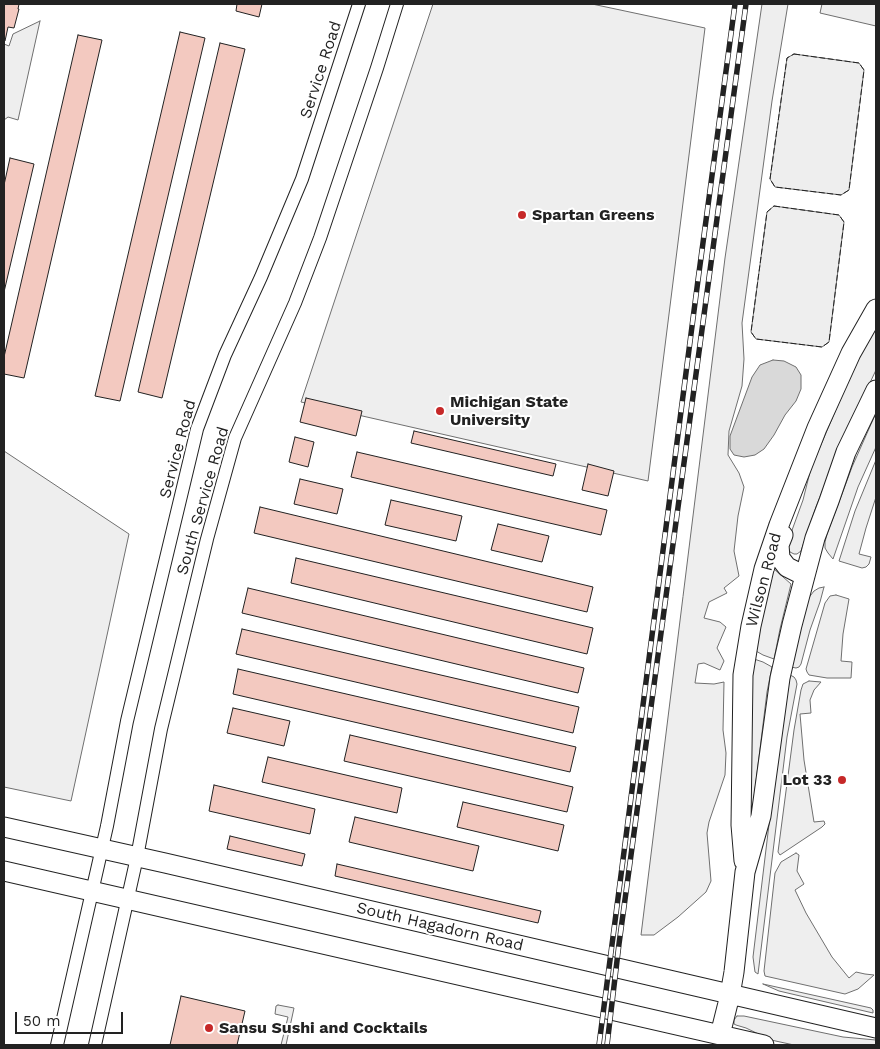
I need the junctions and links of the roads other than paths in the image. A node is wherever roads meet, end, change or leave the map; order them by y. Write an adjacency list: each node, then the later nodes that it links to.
1 (359, 4): 8 (street, Service Road)
2 (397, 4): 9 (street, South Service Road)
3 (876, 309): 5 (street, Wilson Road)
4 (876, 390): 6 (street, Wilson Road)
5 (804, 459): 6 (street); 11 (street, Wilson Road)
6 (805, 576): 11 (street, Wilson Road)
7 (4, 827): 8 (street, South Hagadorn Road)
8 (101, 849): 9 (street, South Hagadorn Road); 12 (street, Service Road)
9 (137, 857): 13 (street, South Service Road); 14 (street, South Hagadorn Road)
10 (4, 871): 12 (street)
11 (745, 872): 14 (street, Wilson Road)
12 (91, 892): 13 (street); 17 (street, Service Road)
13 (128, 900): 16 (street); 18 (street, South Service Road)
14 (730, 995): 15 (street, South Hagadorn Road); 16 (street, Wilson Road)
15 (876, 1028)
16 (720, 1035): 19 (street)
17 (57, 1045)
18 (96, 1045)
19 (764, 1045)

